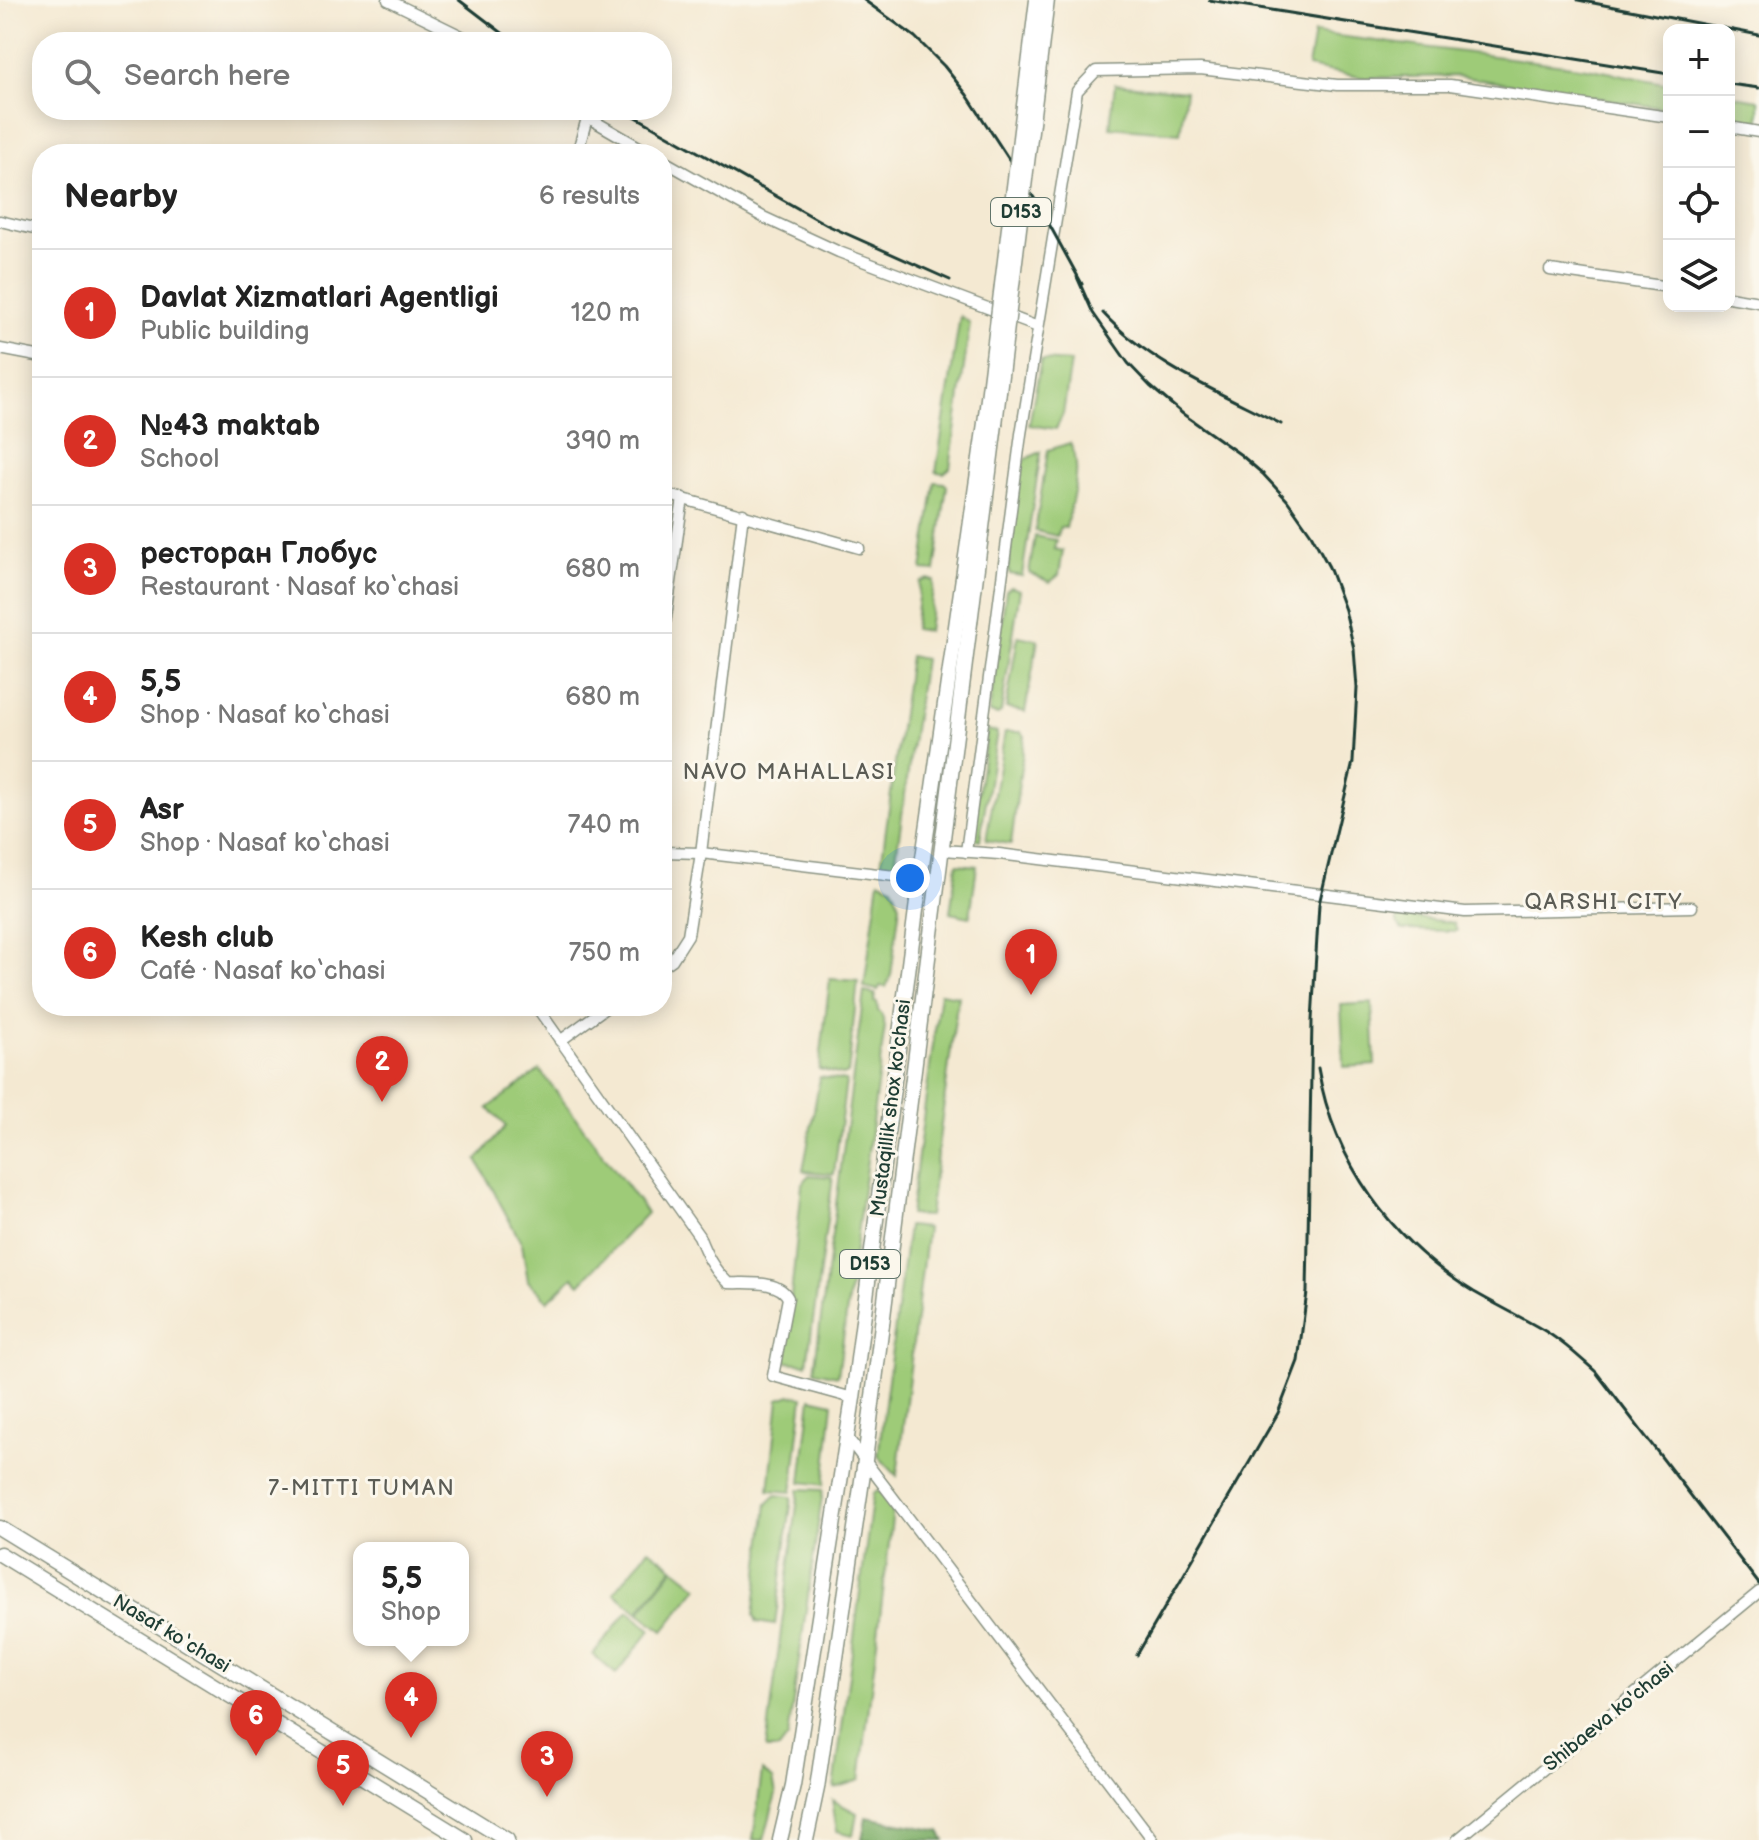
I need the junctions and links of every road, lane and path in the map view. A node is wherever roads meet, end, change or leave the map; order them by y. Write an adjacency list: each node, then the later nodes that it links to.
1 (388, 0): 4 (street)
2 (1037, 0): 22 (main road, D153, bridge)
3 (1047, 0): 22 (main road, D153, bridge)
4 (454, 32)
5 (1663, 116): 19 (street)
6 (586, 120): 10 (street)
7 (591, 120): 11 (street)
8 (1735, 128): 9 (street)
9 (1759, 132)
10 (580, 144)
11 (633, 144)
12 (672, 166): 19 (street)
13 (0, 221): 14 (street)
14 (32, 229)
15 (1550, 270): 16 (street)
16 (1663, 286)
17 (1735, 298): 18 (street)
18 (1759, 302)
19 (1038, 327): 32 (street)
20 (0, 349): 21 (street)
21 (32, 355)
22 (990, 423): 28 (main road, Mustaqillik shox ko'chasi / D153); 29 (main road, Mustaqillik shox ko'chasi / D153)
23 (672, 495): 24 (street)
24 (683, 498): 25 (street); 27 (street)
25 (743, 514): 26 (street); 33 (street)
26 (859, 548)
27 (672, 575)
28 (944, 704): 29 (main road); 34 (main road, Mustaqillik shox ko'chasi / D153)
29 (961, 705): 30 (main road, Mustaqillik shox ko'chasi / D153)
30 (943, 850): 32 (street); 41 (main road, Mustaqillik shox ko'chasi / D153)
31 (672, 852): 33 (street)
32 (966, 852): 35 (street)
33 (701, 853): 34 (street); 36 (street)
34 (920, 879): 40 (main road, Mustaqillik shox ko'chasi / D153)
35 (1692, 907)
36 (672, 960)
37 (543, 1016): 39 (street)
38 (594, 1016): 39 (street)
39 (560, 1041): 40 (street)
40 (853, 1398): 41 (main road); 42 (main road, Mustaqillik shox ko'chasi / D153)
41 (872, 1402): 43 (main road, Mustaqillik shox ko'chasi / D153)
42 (847, 1437): 43 (street); 49 (main road, Mustaqillik shox ko'chasi / D153)
43 (865, 1460): 50 (main road, Mustaqillik shox ko'chasi / D153); 51 (street)
44 (0, 1528): 48 (main road, Nasaf ko‘chasi)
45 (0, 1554): 47 (main road, Nasaf ko‘chasi)
46 (1759, 1592): 52 (street, Shibaeva ko'chasi)
47 (465, 1840)
48 (507, 1840)
49 (780, 1840)
50 (806, 1840)
51 (1153, 1840)
52 (1457, 1840)

